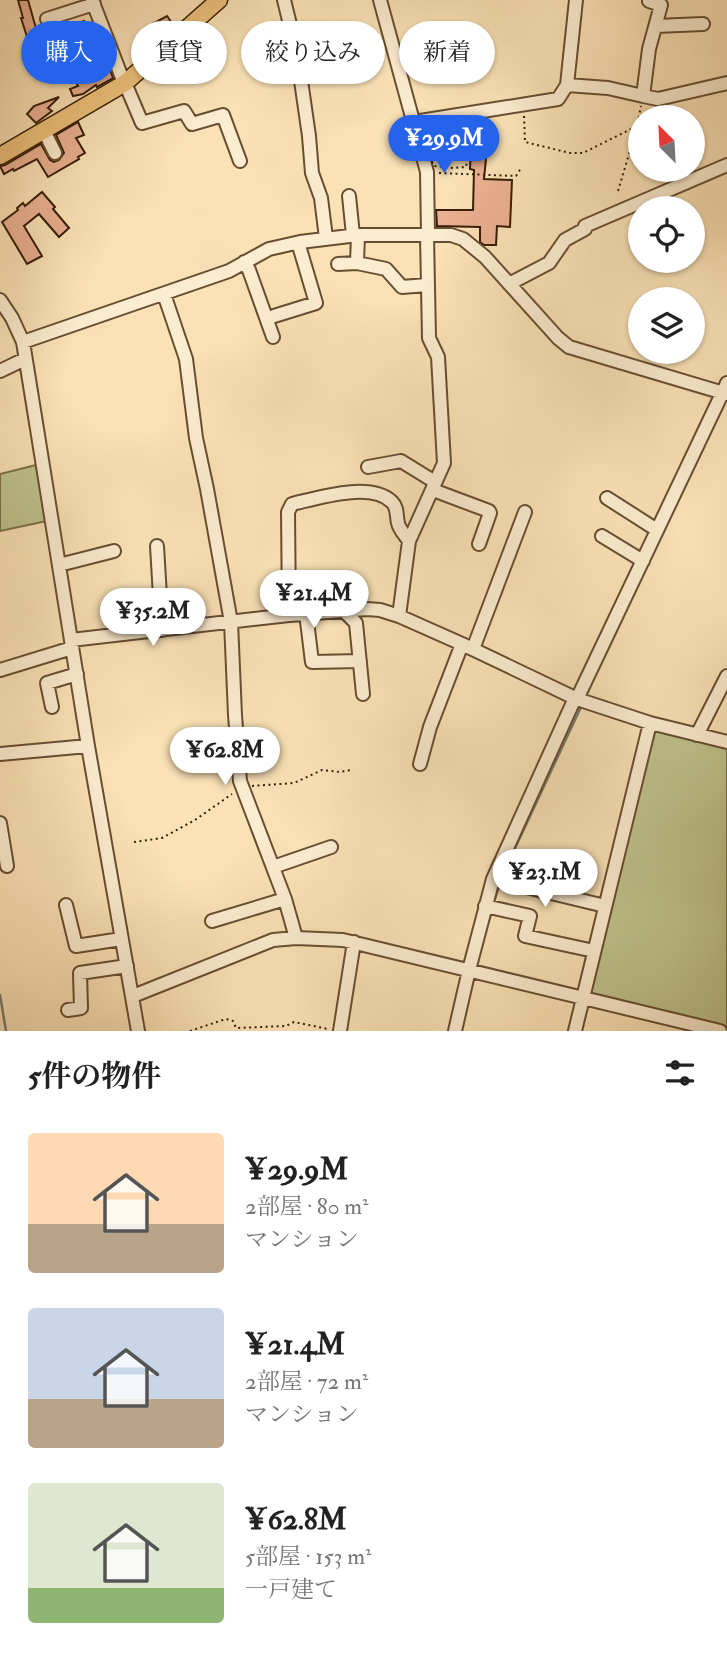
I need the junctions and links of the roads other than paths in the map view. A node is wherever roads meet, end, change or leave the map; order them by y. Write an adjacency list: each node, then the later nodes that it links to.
1 (219, 0): 10 (main road)
2 (284, 0): 23 (street)
3 (380, 0): 14 (street)
4 (576, 0): 12 (street)
5 (649, 1): 9 (street)
6 (93, 2): 7 (street); 10 (street)
7 (47, 19)
8 (703, 24): 9 (street)
9 (656, 26): 13 (street)
10 (125, 83): 15 (main road); 18 (street)
11 (727, 83): 13 (street)
12 (567, 85): 13 (street); 14 (street)
13 (643, 96)
14 (414, 122): 22 (street)
15 (44, 131): 16 (street); 17 (main road)
16 (55, 153)
17 (0, 156)
18 (240, 161)
19 (727, 165): 28 (street)
20 (349, 196): 21 (street)
21 (356, 235): 22 (street); 23 (street); 26 (street)
22 (427, 235): 28 (street); 29 (street)
23 (326, 238): 24 (street)
24 (300, 242): 25 (street); 32 (street)
25 (244, 262): 30 (street); 33 (street)
26 (358, 263): 27 (street); 29 (street)
27 (338, 264)
28 (509, 284): 37 (street)
29 (427, 285): 39 (street)
30 (164, 294): 34 (street); 54 (street)
31 (1, 305): 34 (street)
32 (274, 316)
33 (272, 337)
34 (23, 342): 35 (street)
35 (25, 359): 36 (street); 49 (street)
36 (0, 371)
37 (725, 390): 42 (street)
38 (369, 467): 39 (street)
39 (434, 486): 44 (street); 45 (street)
40 (607, 498): 42 (street)
41 (525, 512): 57 (street)
42 (657, 530): 48 (street)
43 (602, 536): 48 (street)
44 (409, 541): 52 (street); 53 (street)
45 (479, 544)
46 (157, 546): 55 (street)
47 (114, 551): 49 (street)
48 (643, 561): 63 (street)
49 (59, 565): 56 (street)
50 (344, 611): 51 (street); 53 (street); 58 (street)
51 (306, 613): 52 (street); 58 (street)
52 (289, 615): 54 (street)
53 (399, 617): 57 (street)
54 (231, 622): 55 (street); 74 (street)
55 (162, 630): 56 (street)
56 (71, 644): 59 (street); 60 (street)
57 (468, 646): 63 (street); 70 (street)
58 (360, 661): 62 (street)
59 (0, 670)
60 (76, 674): 64 (street); 68 (street)
61 (727, 676): 66 (street)
62 (363, 695)
63 (576, 699): 65 (street); 75 (street)
64 (52, 707)
65 (650, 723): 66 (street); 79 (street)
66 (698, 735): 67 (street)
67 (727, 742)
68 (88, 746): 69 (street); 82 (street)
69 (0, 754)
70 (420, 764)
71 (0, 822): 73 (street)
72 (331, 847): 74 (street)
73 (7, 866)
74 (273, 867): 76 (street)
75 (493, 879): 78 (street); 79 (street)
76 (285, 899): 80 (street); 81 (street)
77 (66, 905): 82 (street)
78 (485, 906): 84 (street); 86 (street)
79 (605, 906): 84 (street)
80 (212, 921)
81 (296, 938): 83 (street); 87 (street)
82 (121, 939): 85 (street)
83 (354, 942): 86 (street); 90 (street)
84 (594, 951): 88 (street)
85 (127, 966): 87 (street); 89 (street)
86 (473, 971): 88 (street); 92 (street)
87 (133, 996): 91 (street)
88 (583, 997): 93 (street); 94 (street)
89 (68, 1010)
90 (334, 1030)
91 (138, 1031)
92 (455, 1031)
93 (575, 1031)
94 (720, 1031)

